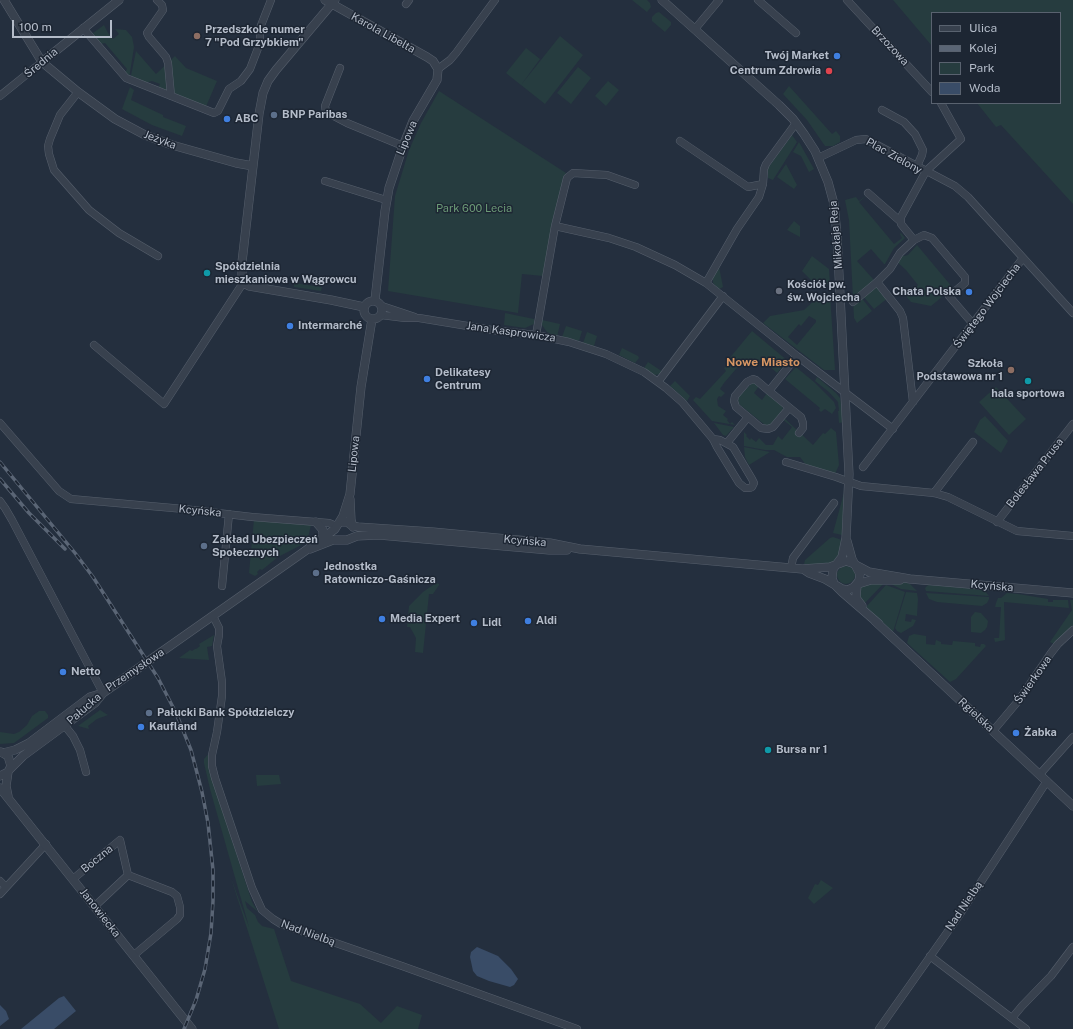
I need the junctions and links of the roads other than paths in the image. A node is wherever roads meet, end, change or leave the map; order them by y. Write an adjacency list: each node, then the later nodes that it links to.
1 (4, 0): 14 (street, Jeżyka)
2 (119, 0): 11 (street, Średnia)
3 (157, 0): 20 (street)
4 (271, 0): 20 (street)
5 (495, 0): 16 (street)
6 (662, 0): 12 (street, Mikołaja Reja)
7 (719, 0): 12 (street)
8 (758, 0): 13 (street)
9 (847, 0): 17 (street, Brzozowa)
10 (330, 1): 16 (street, Karola Libelta); 27 (street)
11 (83, 28): 14 (street, Średnia); 20 (street)
12 (695, 29): 23 (street, Mikołaja Reja)
13 (796, 33)
14 (42, 62): 18 (street, Jeżyka); 19 (street, Średnia)
15 (340, 68): 25 (street)
16 (438, 69): 25 (street, Lipowa)
17 (931, 91)
18 (78, 92): 27 (street, Jeżyka); 38 (street)
19 (0, 96)
20 (171, 96)
21 (942, 104): 29 (street)
22 (882, 110): 28 (street)
23 (796, 123): 26 (street, Mikołaja Reja); 32 (street)
24 (680, 141): 32 (street)
25 (403, 146): 34 (street, Lipowa)
26 (818, 158): 28 (street, Plac Zielony); 58 (street, Mikołaja Reja)
27 (253, 166): 41 (street)
28 (917, 166): 29 (street, Plac Zielony)
29 (926, 171): 35 (street, Plac Zielony); 39 (street)
30 (325, 181): 34 (street)
31 (635, 184): 36 (street)
32 (763, 184): 42 (street)
33 (868, 192): 35 (street)
34 (386, 200): 44 (street, Lipowa)
35 (900, 221): 37 (street)
36 (555, 226): 42 (street); 53 (street)
37 (914, 240): 40 (street); 52 (street)
38 (158, 256)
39 (1023, 258): 48 (street); 52 (street, Świętego Wojciecha)
40 (877, 282): 45 (street); 59 (street)
41 (243, 283): 47 (street); 54 (street)
42 (706, 283): 43 (street)
43 (723, 296): 55 (street); 56 (street)
44 (375, 300): 46 (street); 47 (street)
45 (853, 302)
46 (382, 306): 49 (street); 50 (street, Jana Kasprowicza)
47 (364, 307): 51 (street)
48 (1072, 311)
49 (381, 315): 50 (street, Jana Kasprowicza); 51 (street)
50 (419, 318): 53 (street, Jana Kasprowicza)
51 (372, 319): 73 (street, Lipowa)
52 (973, 324): 59 (street, Świętego Wojciecha)
53 (536, 334): 56 (street, Jana Kasprowicza)
54 (94, 346)
55 (797, 356): 57 (street); 58 (street)
56 (658, 382): 66 (street, Jana Kasprowicza)
57 (769, 391): 60 (street); 61 (street)
58 (846, 393): 64 (street); 71 (street, Mikołaja Reja)
59 (913, 402): 64 (street, Świętego Wojciecha)
60 (789, 408): 61 (street); 65 (street)
61 (748, 417): 68 (street)
62 (0, 423): 76 (street, Kcyńska)
63 (1073, 424): 78 (street, Bolesława Prusa)
64 (893, 429): 70 (street, Świętego Wojciecha)
65 (799, 433)
66 (714, 439): 68 (street); 68 (street, Jana Kasprowicza)
67 (974, 442): 72 (street)
68 (727, 443)
69 (786, 462): 71 (street)
70 (863, 467)
71 (849, 482): 72 (street); 84 (street, Mikołaja Reja)
72 (934, 493): 78 (street)
73 (350, 494): 79 (street, Lipowa); 80 (street, Lipowa)
74 (0, 501): 100 (street, Przemysłowa)
75 (834, 503): 90 (street)
76 (229, 514): 77 (street, Kcyńska); 94 (street)
77 (316, 522): 80 (street, Kcyńska); 83 (street)
78 (997, 522): 81 (street)
79 (351, 525): 80 (street); 82 (street); 86 (street, Kcyńska)
80 (337, 526): 83 (street, Przemysłowa); 85 (street)
81 (1073, 536)
82 (351, 537): 85 (street); 86 (street, Kcyńska)
83 (323, 538): 87 (street, Przemysłowa)
84 (846, 538): 88 (street, Mikołaja Reja); 89 (street, Mikołaja Reja)
85 (340, 539): 87 (street, Przemysłowa)
86 (580, 548): 90 (street, Kcyńska)
87 (305, 551): 97 (street, Przemysłowa)
88 (838, 564): 89 (street); 91 (street, Kcyńska); 95 (street)
89 (855, 565): 92 (street, Kcyńska); 93 (street)
90 (791, 568): 91 (street, Kcyńska)
91 (802, 569): 95 (street, Kcyńska)
92 (910, 579): 93 (street, Kcyńska); 96 (street, Kcyńska)
93 (857, 585): 95 (street); 98 (street, Rgielska)
94 (222, 586)
95 (838, 587): 98 (street, Rgielska)
96 (1073, 593)
97 (213, 616): 100 (street, Przemysłowa); 124 (street, Nad Nielbą)
98 (879, 624): 102 (street, Rgielska)
99 (1073, 630): 102 (street, Świerkowa)
100 (104, 693): 101 (street, Pałucka); 104 (street, Pałucka)
101 (65, 726): 105 (street, Pałucka); 106 (street)
102 (993, 730): 107 (street, Rgielska)
103 (1073, 737): 107 (street)
104 (1, 752): 105 (street)
105 (6, 772): 110 (street)
106 (86, 772)
107 (1040, 774): 108 (street, Rgielska)
108 (1047, 781): 111 (street, Rgielska); 121 (street, Nad Nielbą)
109 (0, 788): 110 (street, Janowiecka)
110 (8, 796): 112 (street, Janowiecka)
111 (1072, 802)
112 (46, 844): 114 (street, Janowiecka); 116 (street)
113 (128, 875): 114 (street, Boczna); 118 (street); 120 (street)
114 (73, 879): 118 (street, Janowiecka)
115 (0, 881): 116 (street)
116 (6, 887): 117 (street)
117 (0, 894)
118 (95, 906): 120 (street, Janowiecka)
119 (1073, 947): 122 (street)
120 (134, 955): 123 (street, Janowiecka)
121 (930, 956): 122 (street); 125 (street, Nad Nielbą)
122 (1012, 1018): 126 (street)
123 (192, 1029)
124 (577, 1029)
125 (879, 1029)
126 (1026, 1029)

